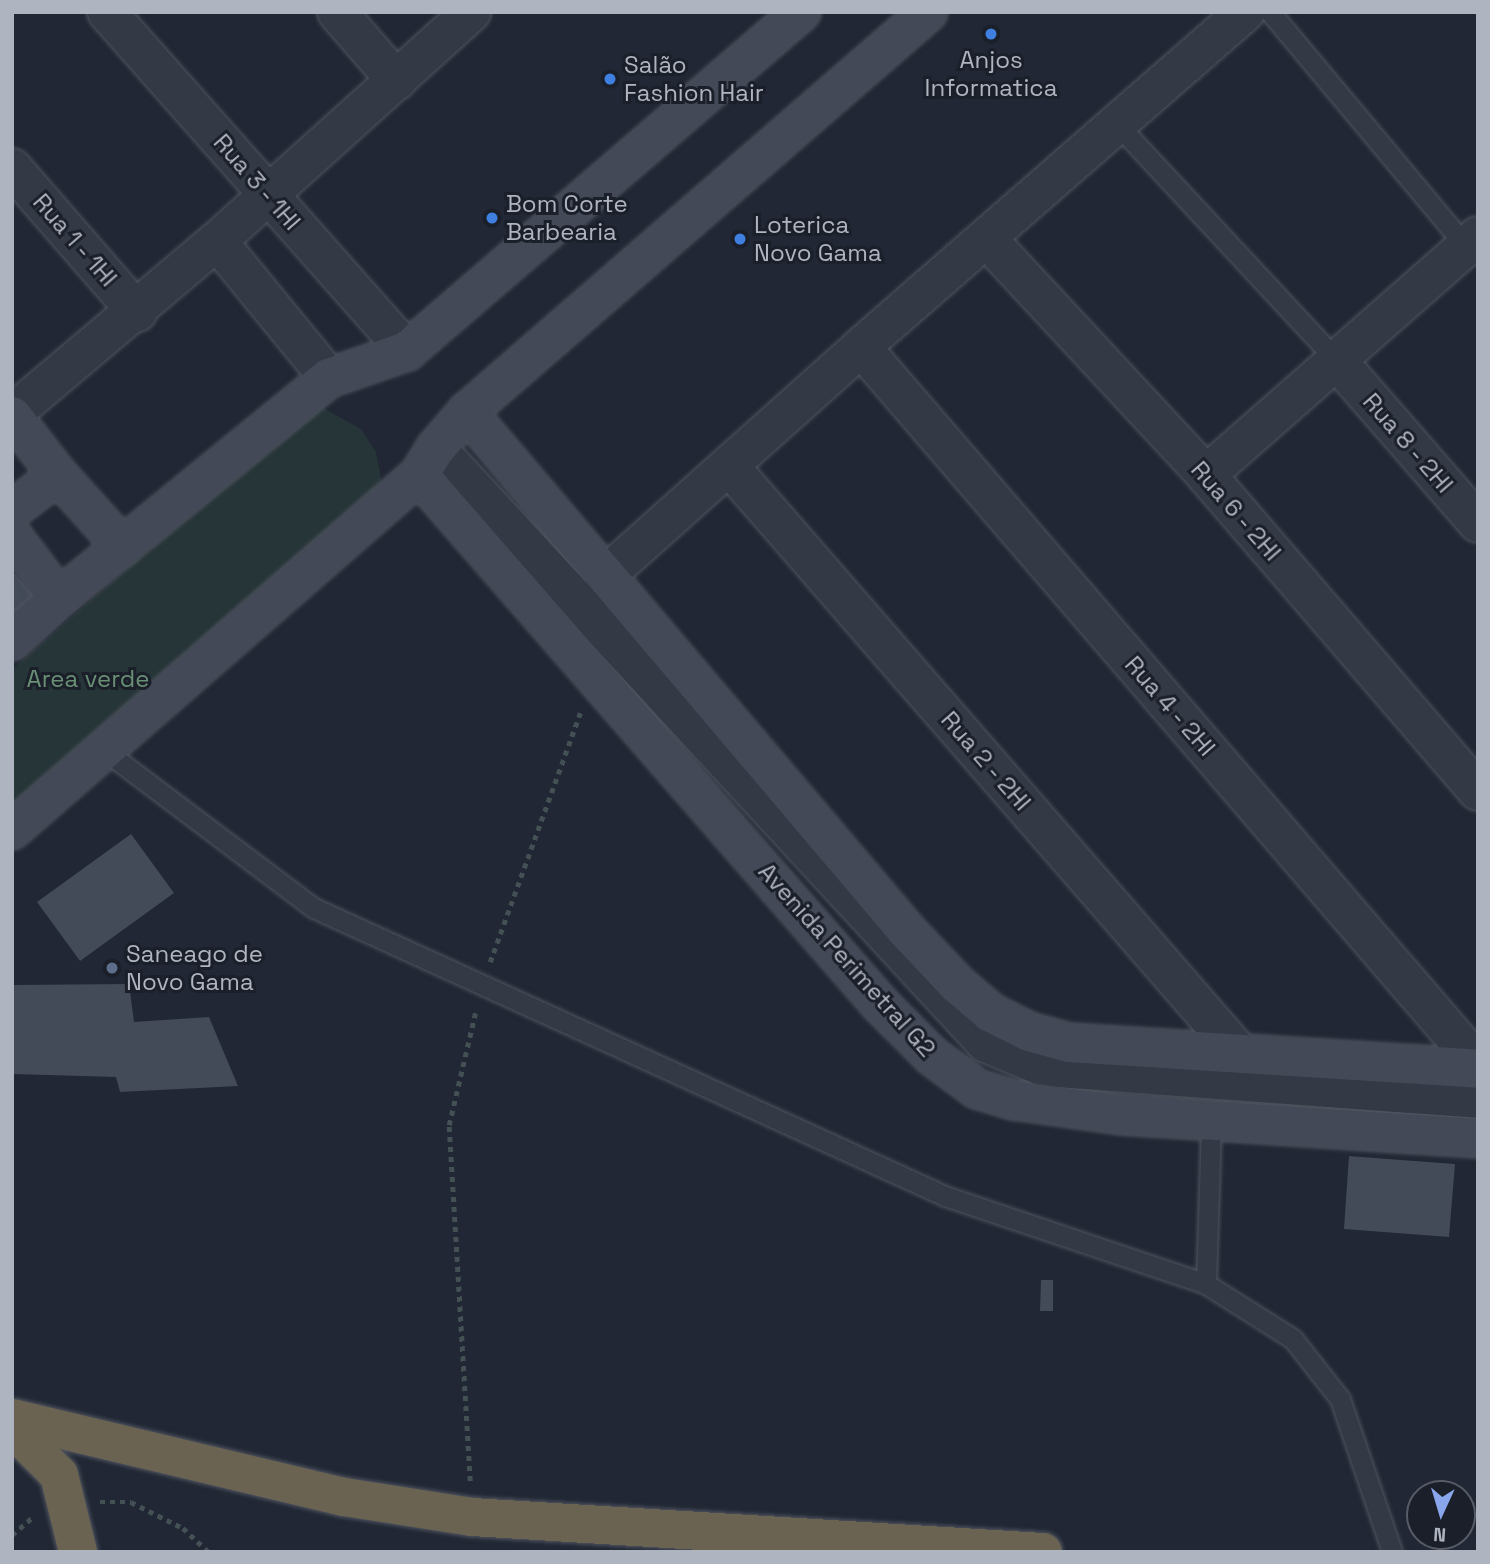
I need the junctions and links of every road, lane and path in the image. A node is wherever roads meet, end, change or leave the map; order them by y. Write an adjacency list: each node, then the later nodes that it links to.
1 (107, 12): 11 (street, Rua 3 - 1HI)
2 (337, 12): 8 (street)
3 (471, 12): 8 (street)
4 (801, 12): 17 (street)
5 (928, 12): 20 (street)
6 (1245, 12): 9 (street)
7 (1270, 12): 14 (lane)
8 (397, 80): 11 (street)
9 (1117, 124): 12 (street); 18 (lane)
10 (12, 168): 15 (street, Rua 1 - 1HI)
11 (267, 194): 13 (street); 17 (street, Rua 3 - 1HI)
12 (986, 238): 16 (street); 25 (street, Rua 6 - 2HI)
13 (218, 241): 15 (street); 19 (street)
14 (1474, 248): 18 (street)
15 (137, 312): 21 (street)
16 (861, 347): 23 (street); 39 (street, Rua 4 - 2HI)
17 (407, 352): 19 (street)
18 (1338, 362): 25 (street); 27 (street, Rua 8 - 2HI)
19 (329, 378): 29 (street)
20 (467, 412): 22 (street); 30 (street)
21 (12, 415): 24 (street)
22 (427, 461): 33 (street, Avenida Perimetral G2); 34 (street); 40 (street)
23 (729, 466): 30 (street); 38 (street, Rua 2 - 2HI)
24 (58, 475): 26 (street); 29 (street)
25 (1206, 475): 35 (street, Rua 6 - 2HI)
26 (12, 510)
27 (1478, 523)
28 (12, 536): 31 (street)
29 (122, 547): 31 (street)
30 (604, 577): 38 (street)
31 (58, 598): 32 (street)
32 (12, 641)
33 (594, 673): 37 (path); 41 (street, Avenida Perimetral G2)
34 (104, 750): 36 (street); 37 (lane)
35 (1478, 792)
36 (12, 830)
37 (482, 985): 43 (lane); 47 (path)
38 (1242, 1056): 39 (street)
39 (1478, 1067)
40 (1478, 1099)
41 (1211, 1121): 42 (street, Avenida Perimetral G2); 43 (lane)
42 (1478, 1139)
43 (1206, 1284): 52 (lane)
44 (12, 1419): 47 (highway)
45 (12, 1428): 46 (highway)
46 (66, 1502): 48 (path); 49 (highway); 50 (path)
47 (472, 1517): 51 (highway)
48 (12, 1535)
49 (78, 1552)
50 (209, 1552)
51 (1043, 1552)
52 (1392, 1552)

